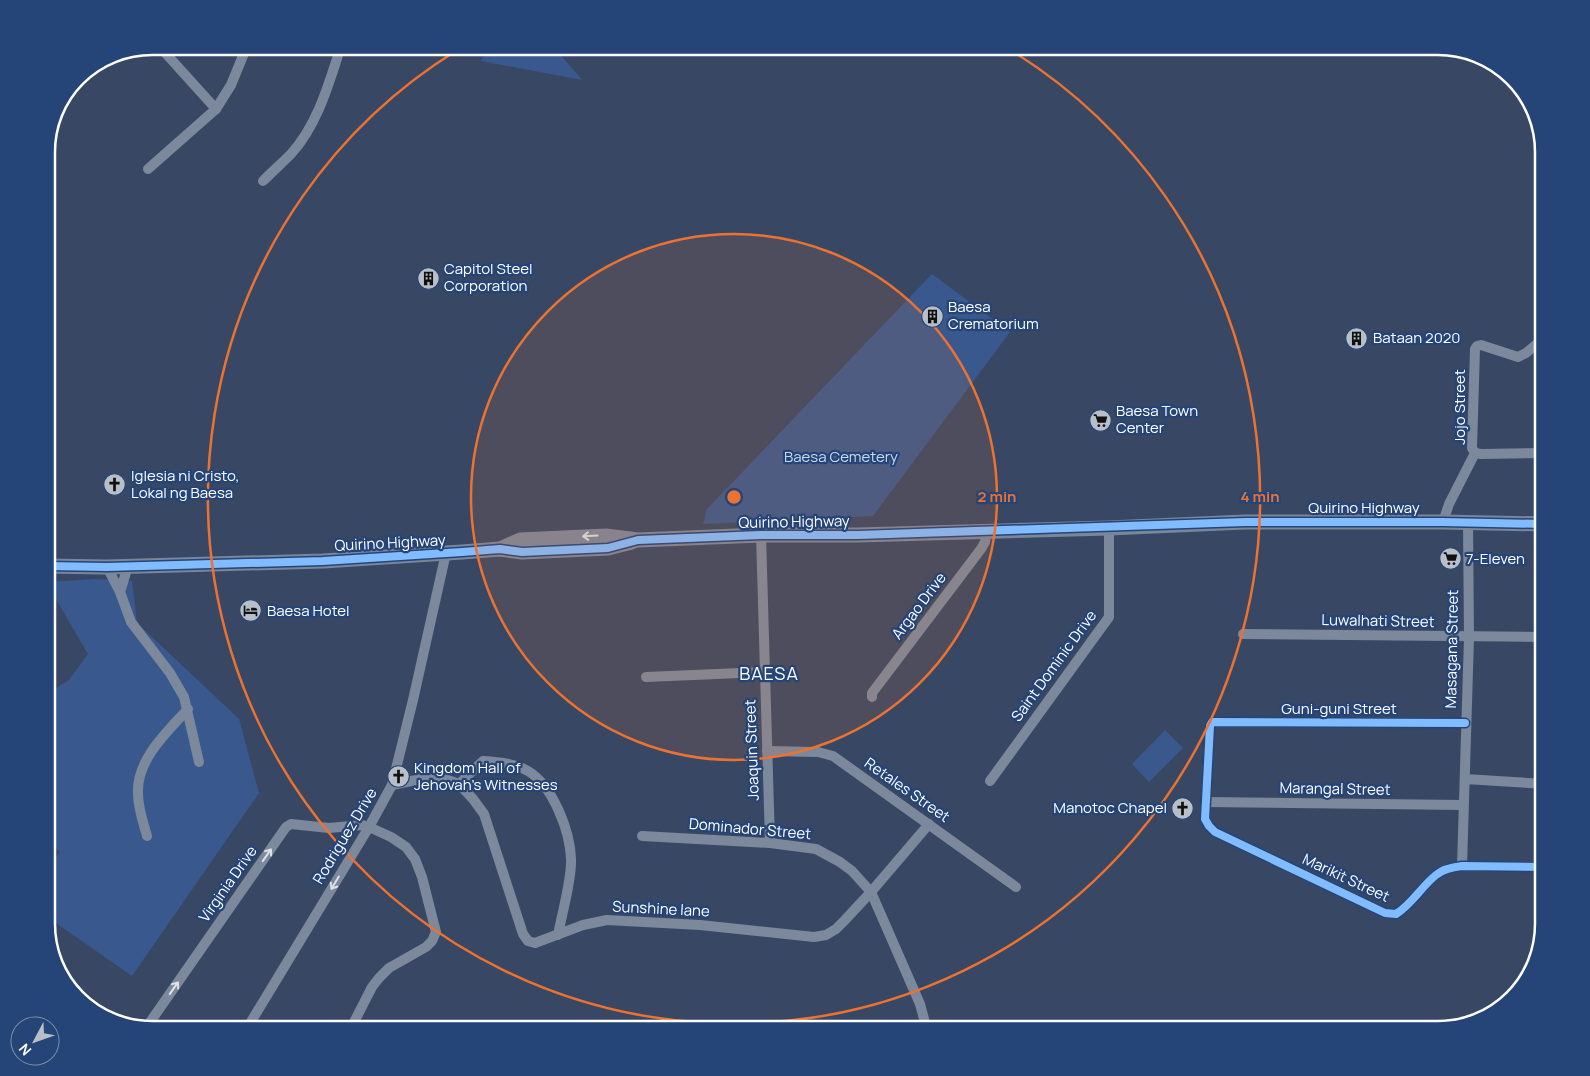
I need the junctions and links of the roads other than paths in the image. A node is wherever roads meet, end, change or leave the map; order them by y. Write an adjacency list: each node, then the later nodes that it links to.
1 (167, 55): 4 (street)
2 (243, 55): 4 (street)
3 (338, 55): 6 (street)
4 (216, 109): 5 (street)
5 (148, 169)
6 (263, 181)
7 (1535, 346): 8 (street, Jojo Street)
8 (1475, 453): 9 (street); 10 (street, Jojo Street)
9 (1535, 453)
10 (1443, 522): 11 (main road, Quirino Highway); 13 (main road, Quirino Highway)
11 (1468, 523): 12 (main road, Quirino Highway); 23 (street, Masagana Street)
12 (1535, 524)
13 (1109, 528): 14 (main road, Quirino Highway); 32 (street, Saint Dominic Drive)
14 (987, 531): 15 (main road, Quirino Highway); 26 (street, Argao Drive)
15 (761, 535): 16 (main road, Quirino Highway); 24 (street, Joaquin Street)
16 (446, 553): 18 (main road, Quirino Highway); 35 (street, Rodriguez Drive)
17 (55, 566): 19 (main road, Quirino Highway)
18 (128, 566): 19 (main road, Quirino Highway); 20 (street)
19 (107, 567): 20 (street)
20 (120, 592): 27 (street)
21 (1243, 634): 23 (street, Luwalhati Street)
22 (1535, 637): 23 (street, Luwalhati Street)
23 (1469, 638): 28 (street, Masagana Street)
24 (765, 672): 25 (street); 29 (street, Joaquin Street)
25 (646, 677)
26 (872, 698)
27 (188, 709): 30 (street); 40 (street)
28 (1466, 723): 31 (street, Masagana Street); 36 (street, Guni-guni Street)
29 (767, 751): 38 (street, Retales Street); 42 (street, Joaquin Street)
30 (199, 762)
31 (1464, 779): 33 (street); 37 (street, Masagana Street)
32 (990, 781)
33 (1535, 783)
34 (459, 784): 35 (street); 47 (street, Sunshine lane); 47 (street)
35 (392, 785): 39 (street, Rodriguez Drive)
36 (1206, 802): 37 (street, Marangal Street); 43 (street, Marikit Street)
37 (1463, 806): 43 (street, Masagana Street)
38 (929, 824): 45 (street, Retales Street); 46 (street, Sunshine lane)
39 (369, 827): 48 (street, Virginia Drive, one-way to 39); 49 (street, Rodriguez Drive, one-way to 49); 50 (street)
40 (146, 836)
41 (642, 836): 42 (street, Dominador Street)
42 (770, 843): 46 (street, Dominador Street)
43 (1462, 866): 44 (street, Marikit Street)
44 (1535, 867)
45 (1016, 887)
46 (871, 892): 47 (street, Sunshine lane); 51 (street, Dominador Street)
47 (558, 935)
48 (151, 1021)
49 (251, 1021)
50 (355, 1021)
51 (925, 1021)

